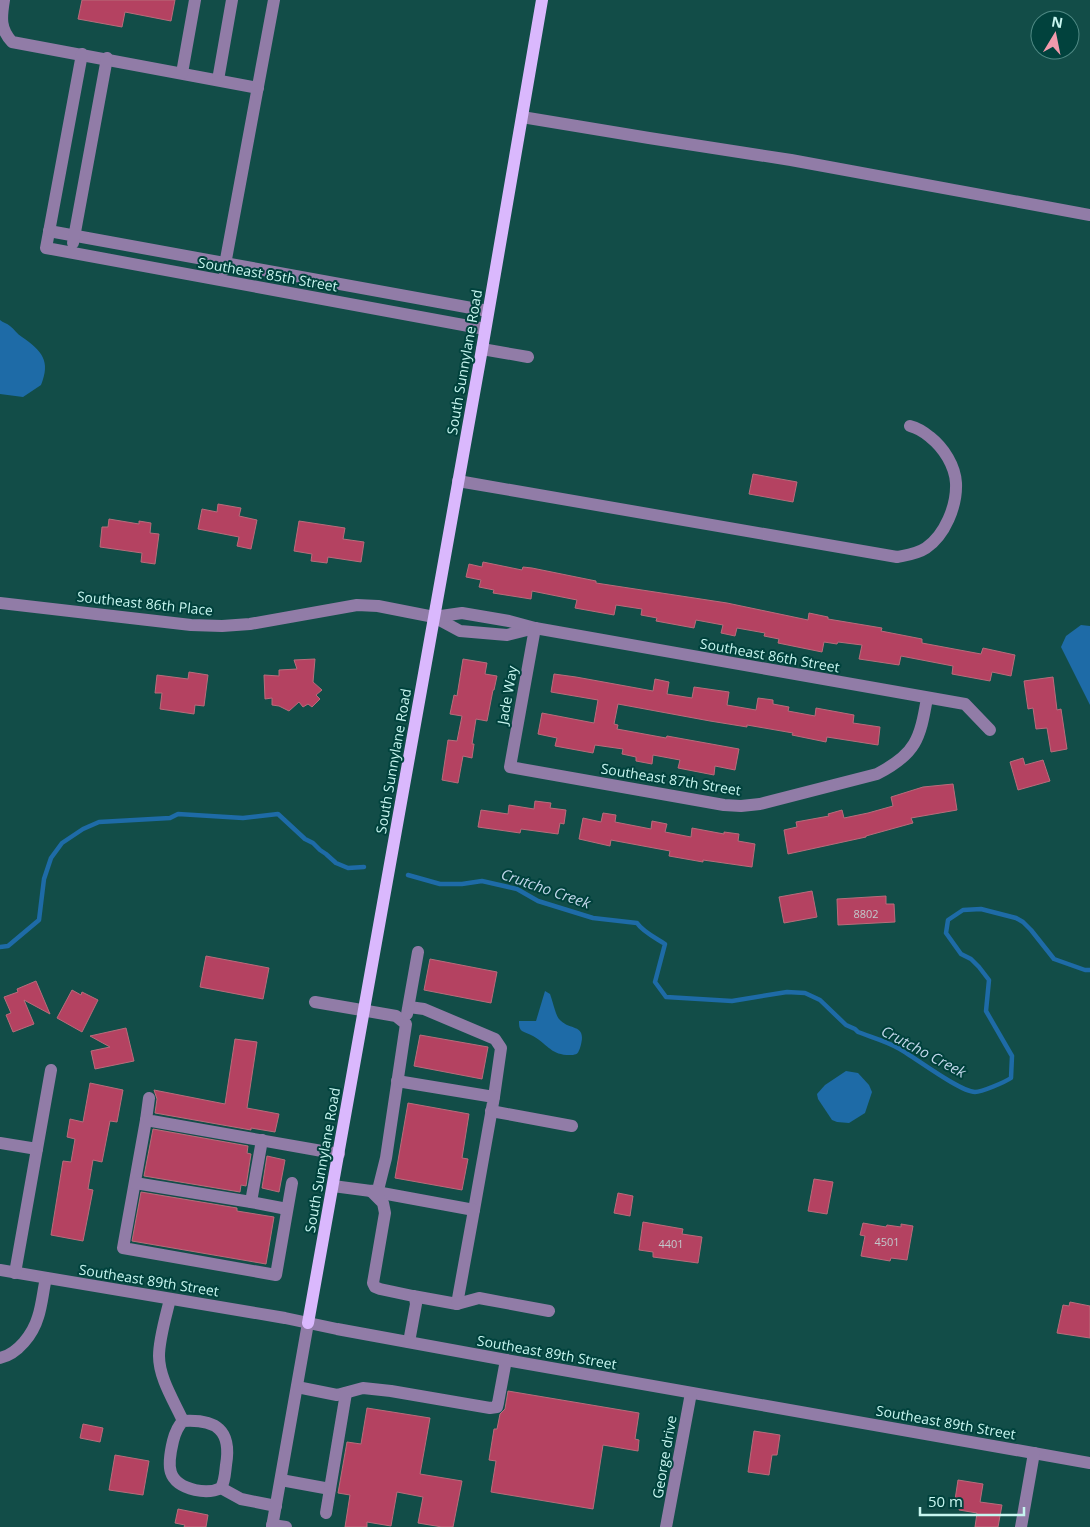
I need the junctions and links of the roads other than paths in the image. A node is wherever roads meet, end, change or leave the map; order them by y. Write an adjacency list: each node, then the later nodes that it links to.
1 (195, 0): 8 (street)
2 (232, 0): 9 (street)
3 (274, 0): 10 (street)
4 (542, 0): 11 (main road, South Sunnylane Road)
5 (2, 4): 6 (street)
6 (82, 54): 7 (street); 13 (street)
7 (106, 58): 8 (street); 14 (street)
8 (182, 73): 9 (street)
9 (218, 80): 10 (street)
10 (258, 88): 16 (street)
11 (522, 116): 12 (street); 20 (main road, South Sunnylane Road)
12 (1090, 215)
13 (49, 231): 14 (street, Southeast 85th Street); 15 (street, Southeast 85th Street)
14 (74, 236): 15 (street); 16 (street, Southeast 85th Street)
15 (71, 252): 17 (street, Southeast 85th Street)
16 (226, 263): 17 (street); 18 (street, Southeast 85th Street)
17 (222, 281): 19 (street, Southeast 85th Street)
18 (351, 286): 19 (street); 20 (street, Southeast 85th Street)
19 (348, 303): 21 (street, Southeast 85th Street)
20 (488, 311): 21 (main road, South Sunnylane Road)
21 (485, 329): 22 (main road, South Sunnylane Road)
22 (482, 348): 23 (street); 25 (main road, South Sunnylane Road)
23 (528, 357)
24 (910, 426): 25 (street)
25 (458, 481): 27 (main road, South Sunnylane Road)
26 (0, 603): 27 (street, Southeast 86th Place)
27 (434, 617): 28 (street, Southeast 86th Street); 28 (street, Southeast 86th Street); 35 (main road, South Sunnylane Road)
28 (535, 628): 29 (street, Southeast 86th Street); 31 (street, Jade Way)
29 (927, 698): 30 (street, Southeast 86th Street); 31 (street, Southeast 87th Street)
30 (990, 730)
31 (510, 768)
32 (418, 952): 34 (street)
33 (315, 1002): 35 (street)
34 (409, 1006): 36 (street); 39 (street)
35 (364, 1010): 36 (street); 47 (main road, South Sunnylane Road)
36 (406, 1024): 38 (street)
37 (51, 1070): 46 (street)
38 (397, 1081): 39 (street); 51 (street)
39 (494, 1097): 41 (street)
40 (149, 1098): 42 (street)
41 (491, 1111): 43 (street); 54 (street)
42 (146, 1120): 44 (street); 48 (street)
43 (572, 1126)
44 (262, 1140): 47 (street); 52 (street)
45 (0, 1142): 46 (street)
46 (37, 1149): 56 (street)
47 (339, 1154): 50 (main road, South Sunnylane Road)
48 (135, 1183): 52 (street); 53 (street)
49 (292, 1183): 53 (street)
50 (333, 1186): 51 (street); 62 (main road, South Sunnylane Road)
51 (371, 1191): 54 (street); 58 (street)
52 (250, 1202): 53 (street)
53 (287, 1209)
54 (474, 1210): 60 (street)
55 (0, 1270): 56 (street, Southeast 89th Street)
56 (14, 1273): 57 (street, Southeast 89th Street)
57 (46, 1278): 59 (street, Southeast 89th Street); 64 (street)
58 (413, 1296): 60 (street); 63 (street)
59 (170, 1299): 62 (street, Southeast 89th Street); 69 (street)
60 (457, 1304): 61 (street)
61 (548, 1311)
62 (308, 1323): 63 (street, Southeast 89th Street); 66 (street, South Sunnylane Road)
63 (409, 1342): 65 (street, Southeast 89th Street)
64 (0, 1358)
65 (506, 1360): 67 (street); 68 (street, Southeast 89th Street)
66 (297, 1387): 67 (street); 72 (street, South Sunnylane Road)
67 (346, 1393): 74 (street)
68 (691, 1393): 70 (street, Southeast 89th Street); 79 (street, George drive)
69 (183, 1421): 73 (street); 73 (street)
70 (1034, 1453): 71 (street, Southeast 89th Street); 80 (street)
71 (1090, 1463)
72 (281, 1480): 74 (street); 75 (street, South Sunnylane Road)
73 (222, 1488): 75 (street)
74 (330, 1489): 76 (street)
75 (276, 1506): 77 (street, South Sunnylane Road)
76 (326, 1513)
77 (272, 1526): 78 (street)
78 (286, 1527)
79 (666, 1527)
80 (1021, 1527)

